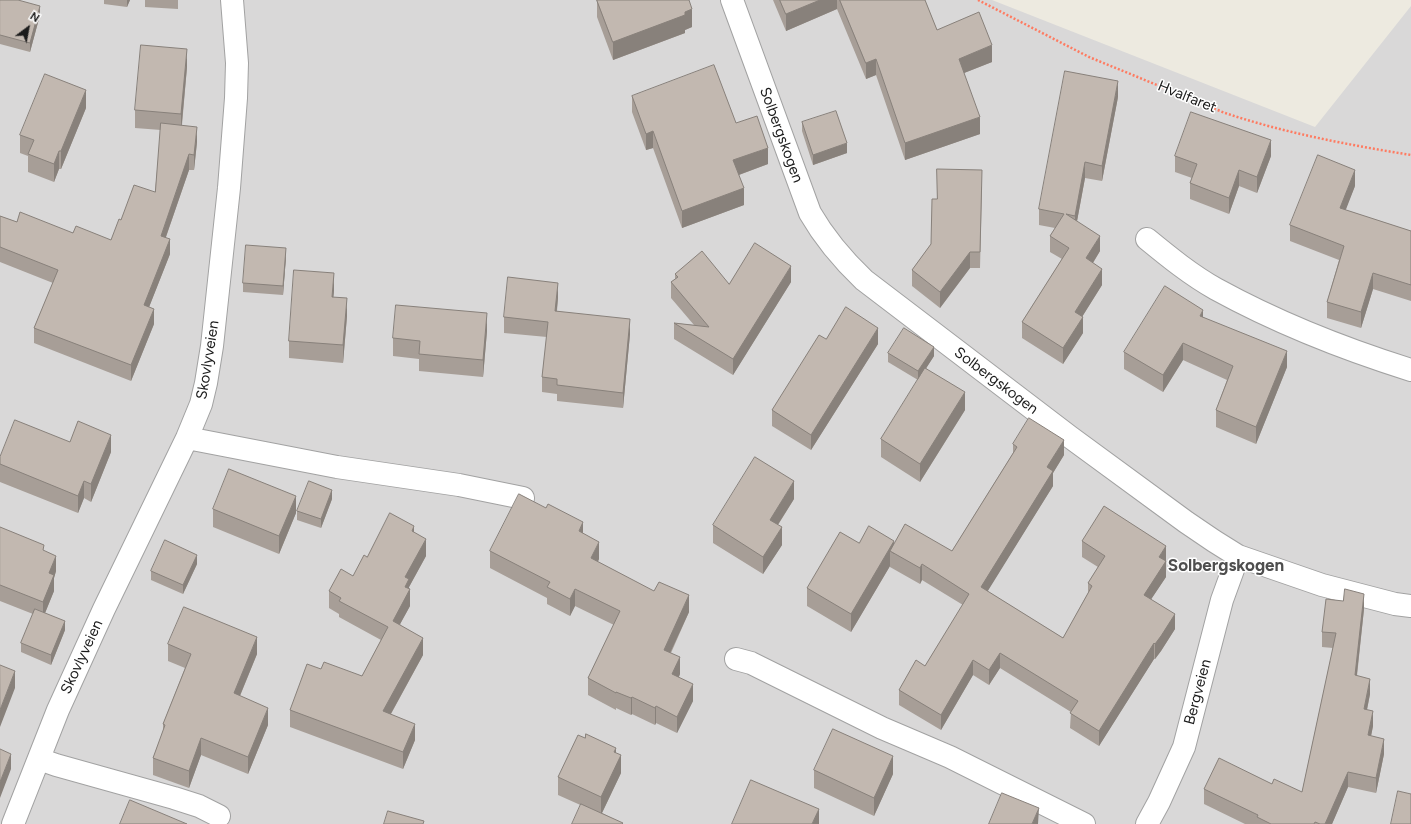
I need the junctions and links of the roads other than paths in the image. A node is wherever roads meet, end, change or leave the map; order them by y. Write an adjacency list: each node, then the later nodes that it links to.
1 (232, 0): 5 (street, Skovlyveien)
2 (732, 0): 7 (street, Solbergskogen)
3 (1147, 239): 4 (street)
4 (1411, 370)
5 (187, 438): 6 (street); 10 (street, Skovlyveien)
6 (523, 498)
7 (1238, 556): 8 (street, Solbergskogen); 14 (street, Bergveien)
8 (1411, 606)
9 (736, 659): 13 (street)
10 (39, 758): 11 (street); 12 (street, Skovlyveien)
11 (219, 816)
12 (13, 824)
13 (1084, 824)
14 (1147, 824)

